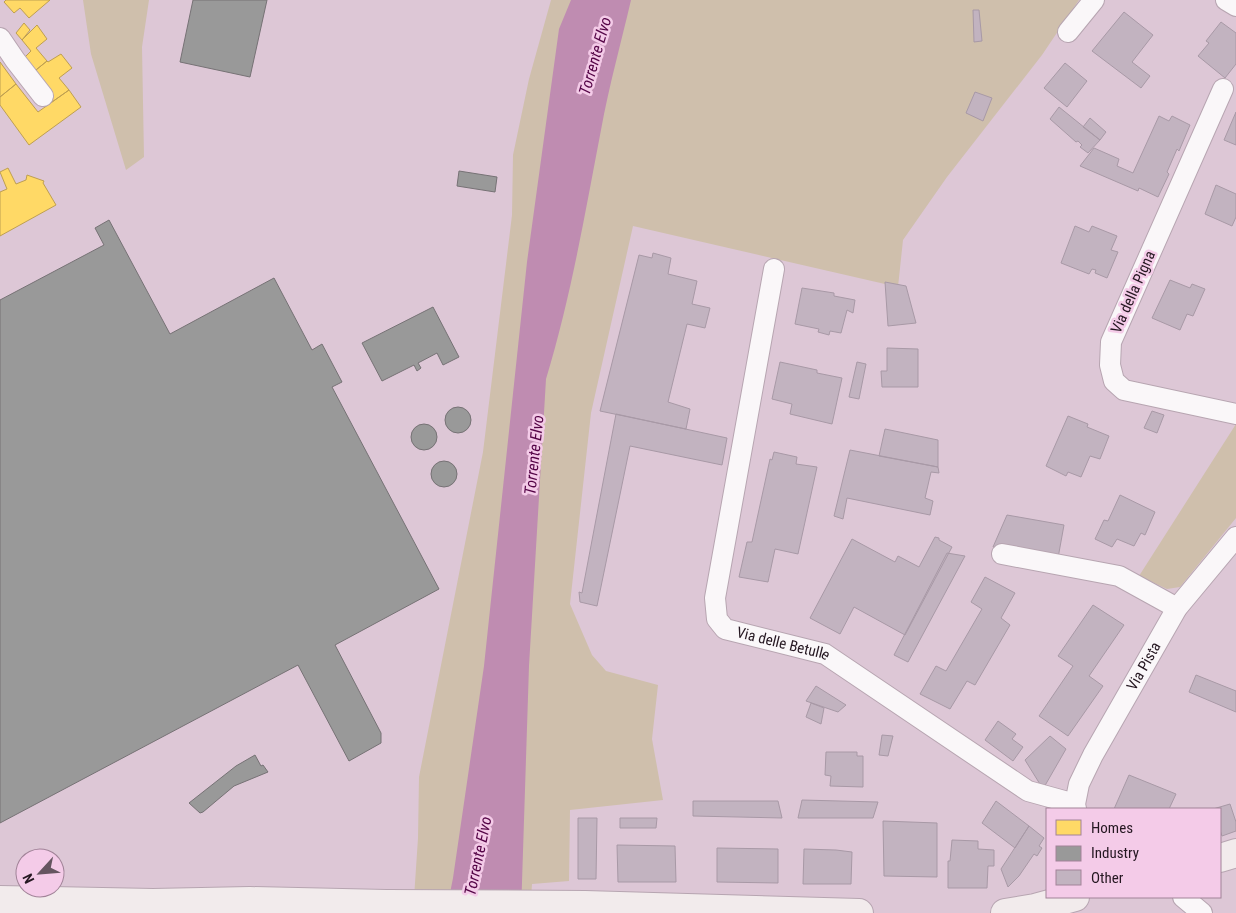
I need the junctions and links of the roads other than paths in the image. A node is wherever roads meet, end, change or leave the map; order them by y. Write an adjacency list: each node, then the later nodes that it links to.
1 (1094, 0): 4 (street)
2 (1226, 0): 3 (street)
3 (1236, 6)
4 (1068, 32)
5 (2, 44): 7 (street)
6 (1223, 89): 9 (street, Via della Pigna)
7 (43, 96)
8 (774, 270): 13 (street, Via delle Betulle)
9 (1236, 414)
10 (1236, 537): 12 (street, Via Pista)
11 (1002, 554): 12 (street)
12 (1177, 608): 13 (street, Via Pista)
13 (1075, 807)
14 (1236, 853): 15 (main road)
15 (1221, 858)
16 (1071, 898): 23 (main road)
17 (1184, 898): 24 (street)
18 (0, 900): 19 (main road)
19 (646, 909): 20 (main road)
20 (758, 912): 21 (main road)
21 (850, 913): 22 (main road)
22 (859, 913)
23 (1005, 913)
24 (1202, 913)

